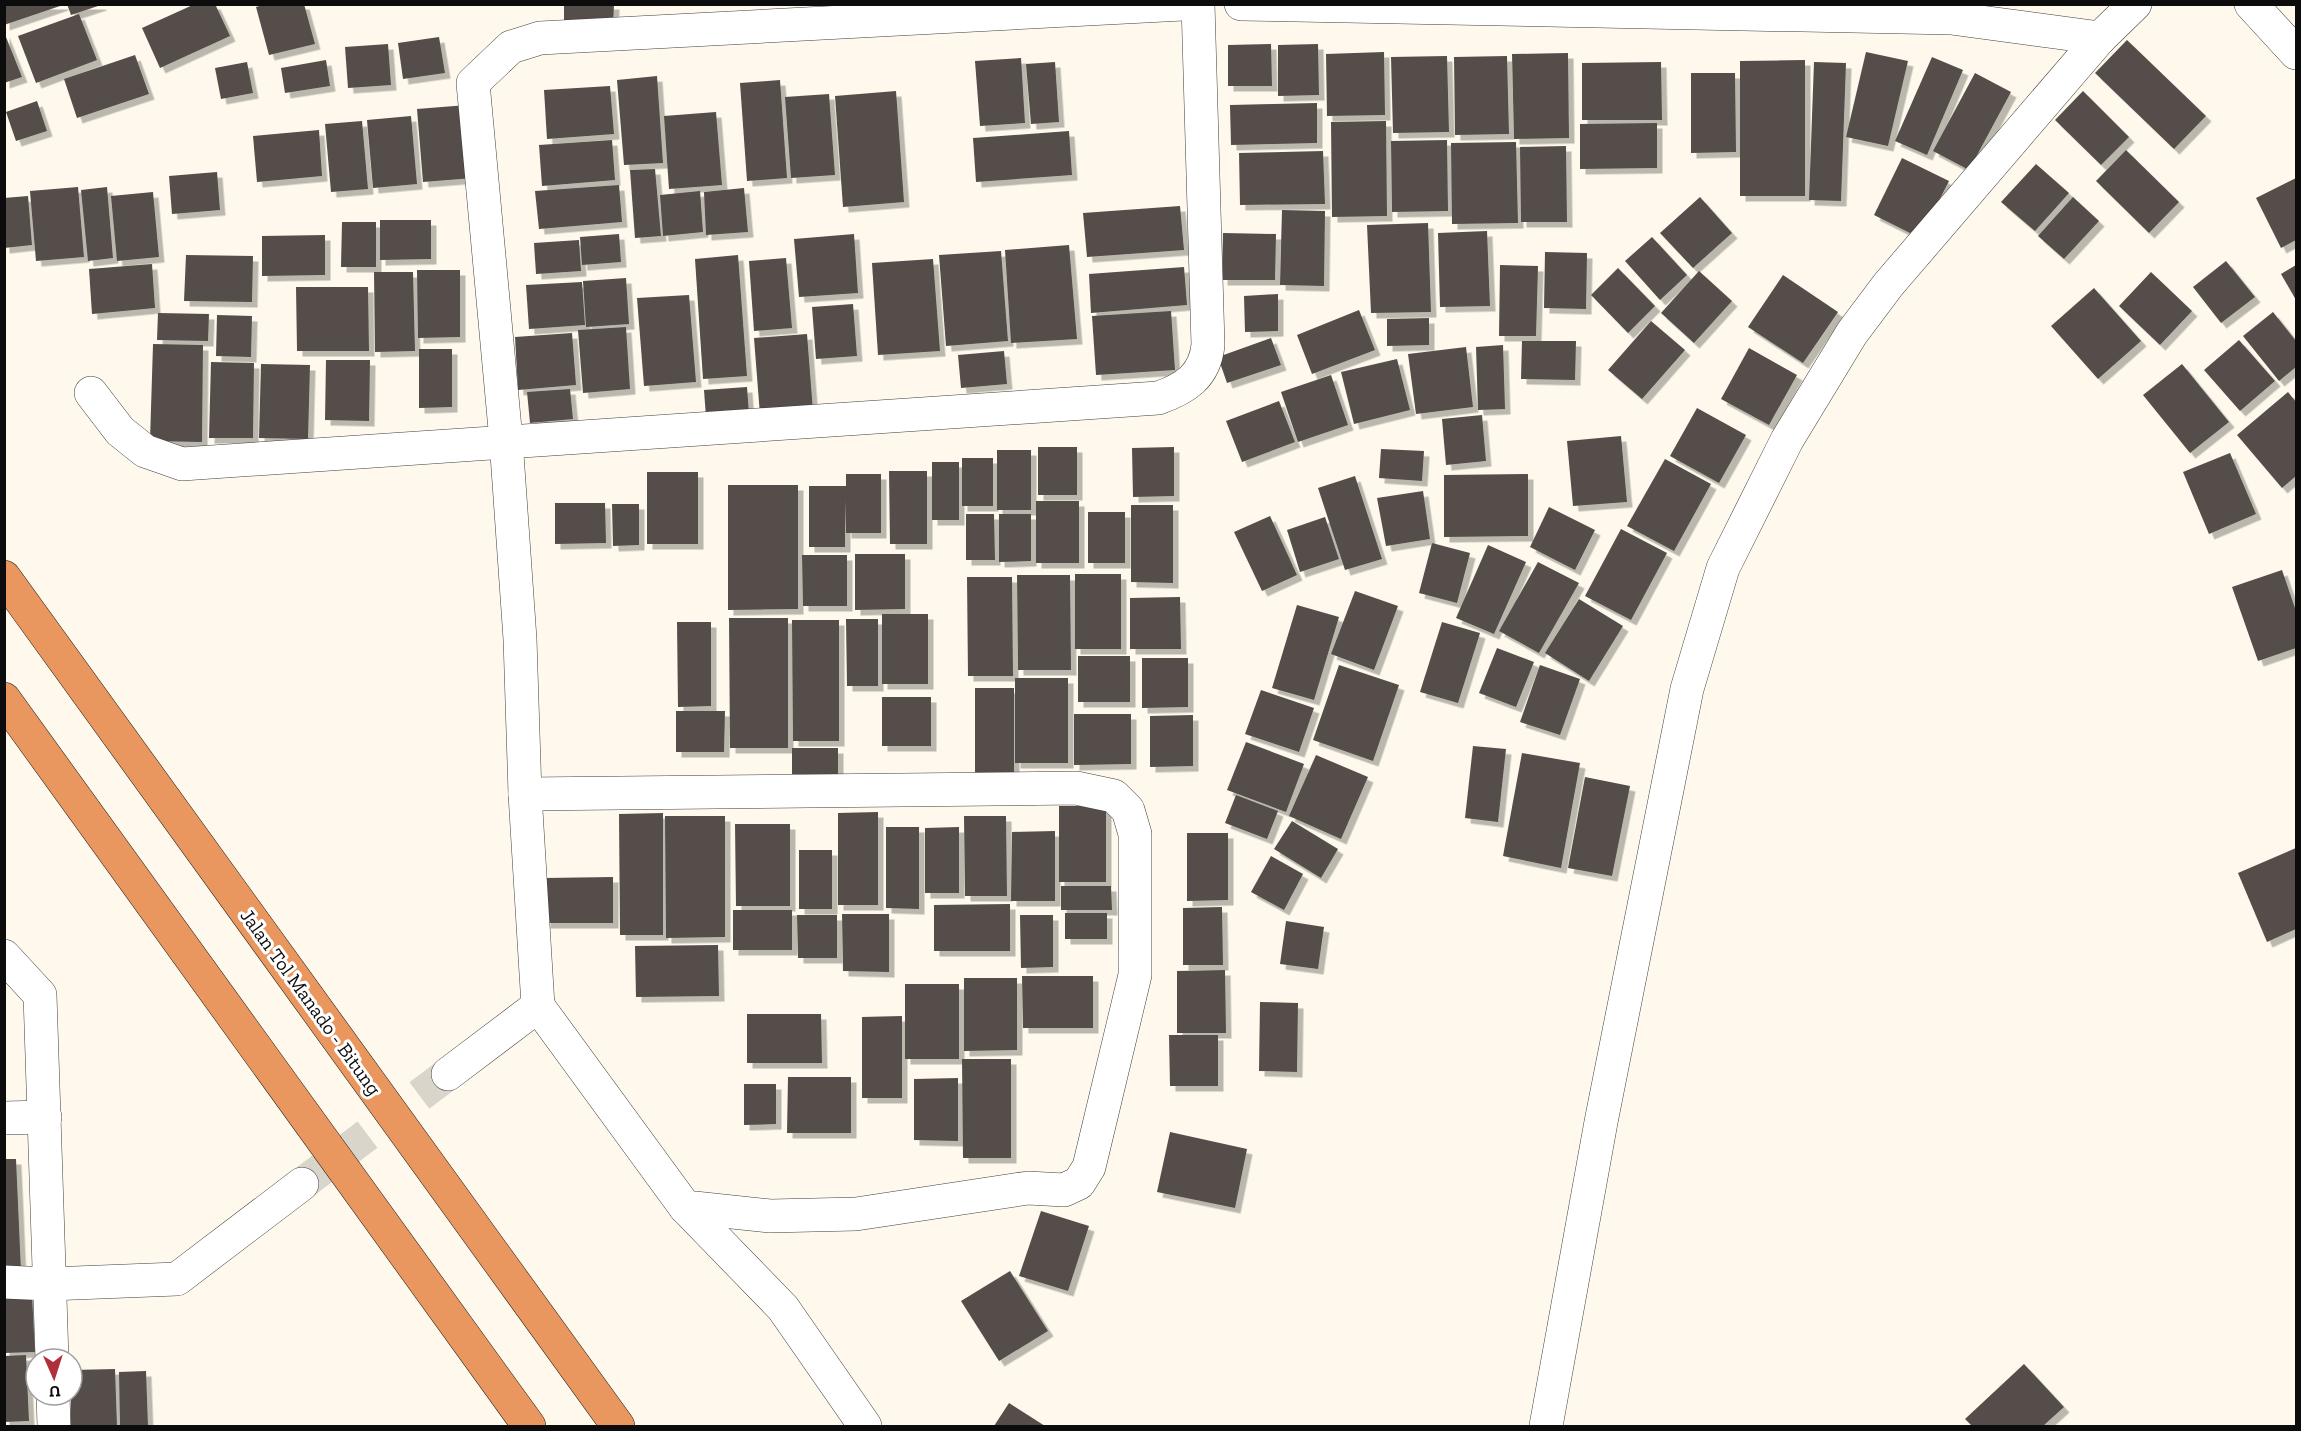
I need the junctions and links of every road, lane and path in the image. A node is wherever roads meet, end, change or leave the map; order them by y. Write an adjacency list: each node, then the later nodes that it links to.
1 (1183, 4): 10 (street)
2 (1198, 4): 10 (street)
3 (1241, 4): 6 (street)
4 (2135, 4): 7 (street)
5 (2251, 4): 8 (street)
6 (1951, 11): 7 (street)
7 (2100, 38): 29 (street)
8 (2296, 53)
9 (91, 393): 10 (street)
10 (506, 440): 13 (street)
11 (4, 576): 27 (highway, Jalan Tol Manado - Bitung)
12 (4, 699): 26 (highway)
13 (525, 794): 15 (street); 20 (street)
14 (4, 956): 17 (street)
15 (538, 1006): 16 (street); 20 (street)
16 (448, 1074)
17 (45, 1117): 18 (street); 22 (street)
18 (4, 1118)
19 (302, 1184): 22 (street)
20 (685, 1207): 28 (street)
21 (4, 1282): 22 (street)
22 (49, 1284): 23 (street)
23 (52, 1347)
24 (53, 1407): 25 (street)
25 (54, 1426)
26 (529, 1426)
27 (618, 1426)
28 (865, 1426)
29 (1546, 1426)

